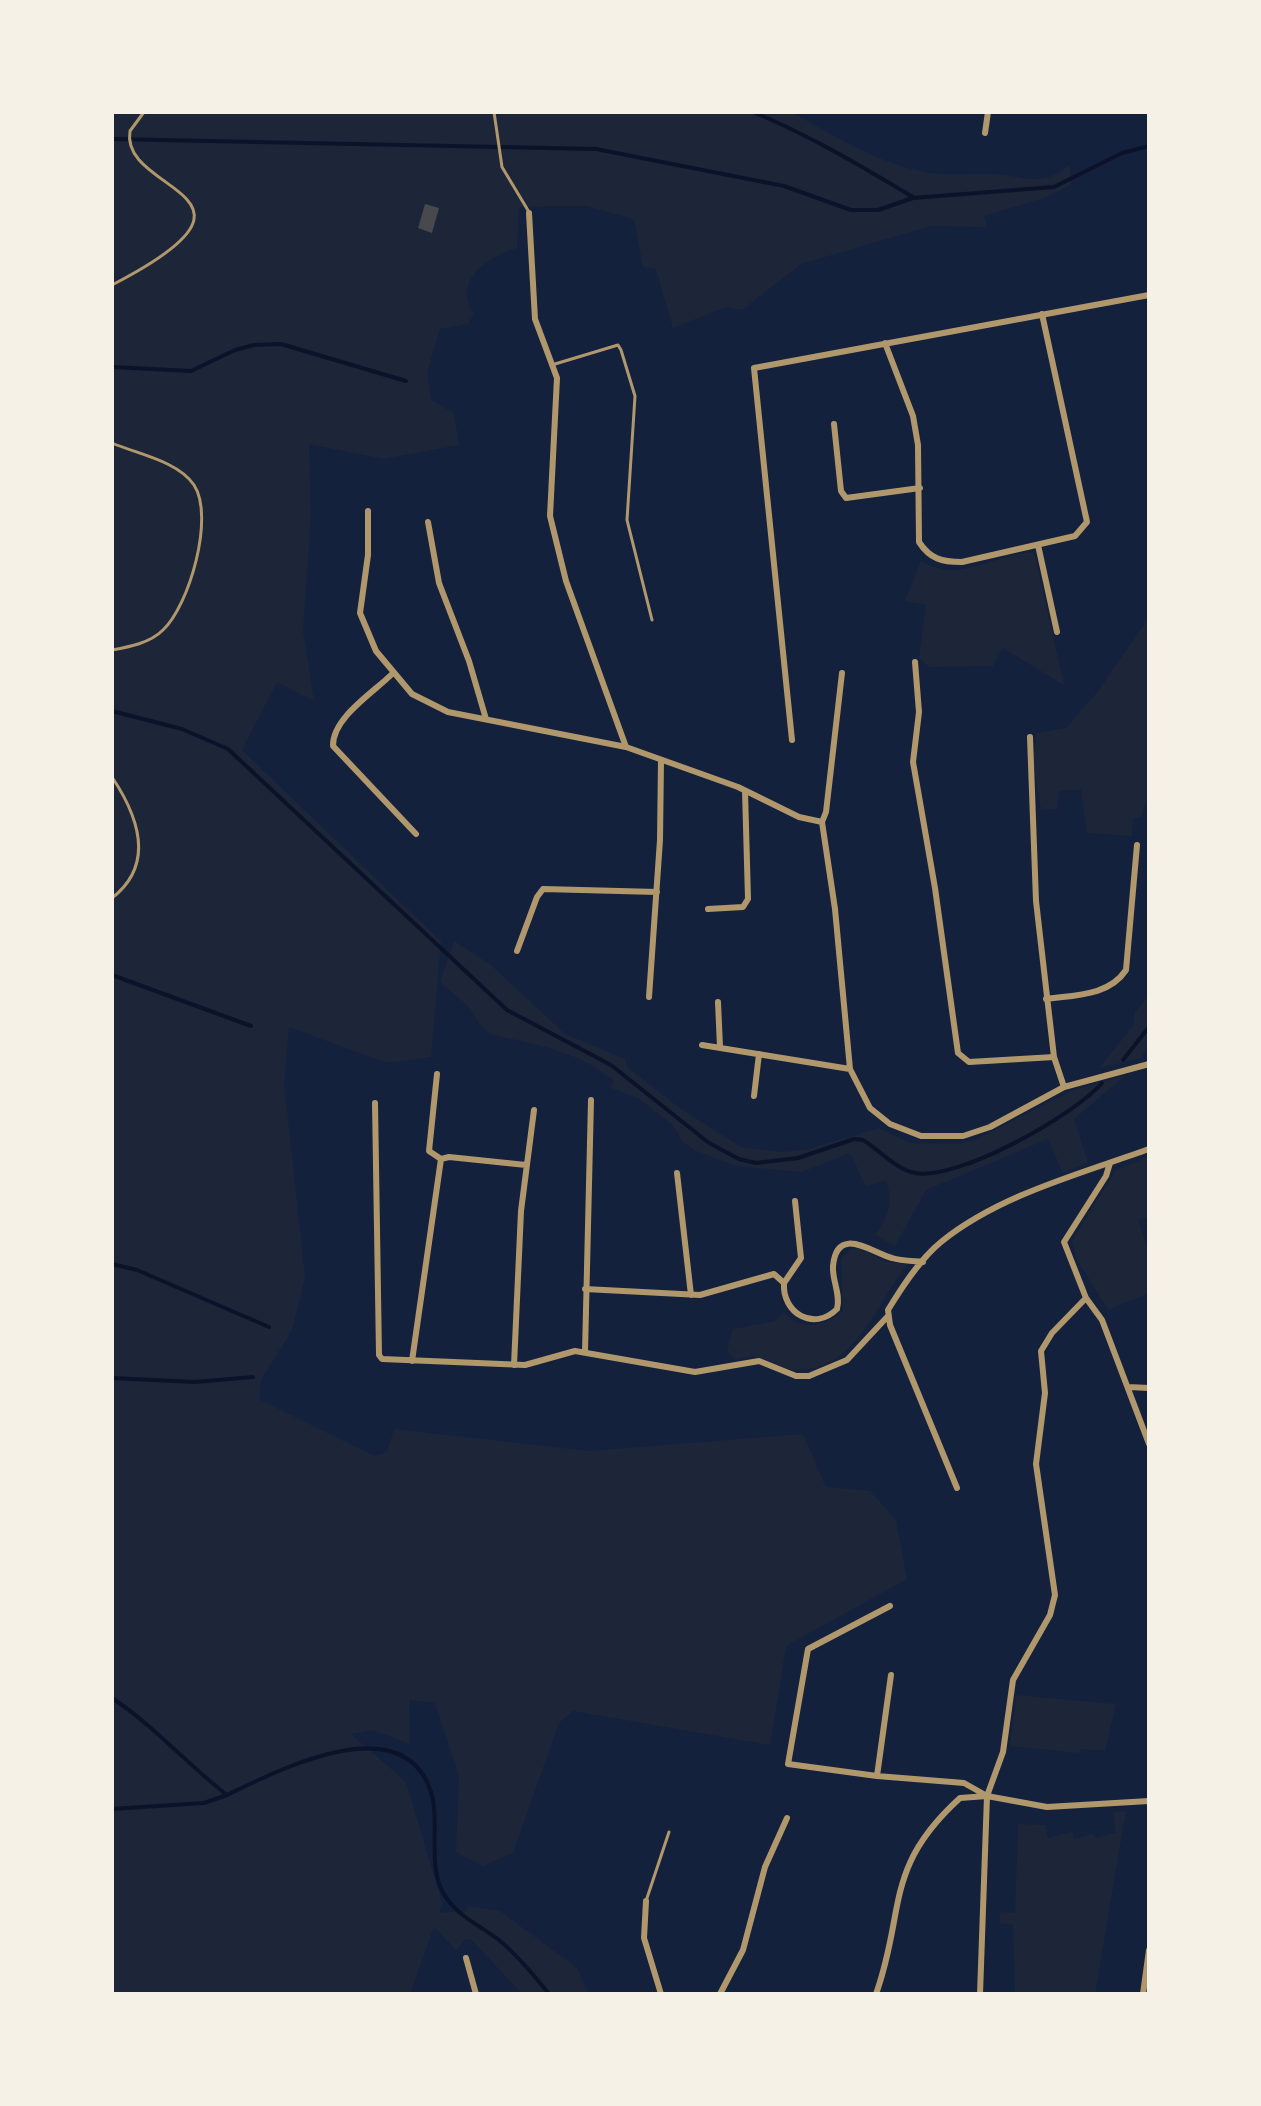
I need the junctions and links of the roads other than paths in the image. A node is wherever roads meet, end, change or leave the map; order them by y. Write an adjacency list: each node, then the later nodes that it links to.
1 (144, 112): 6 (lane)
2 (494, 112): 5 (lane)
3 (988, 112): 4 (street)
4 (985, 133)
5 (529, 213): 10 (street)
6 (112, 285)
7 (1149, 295): 8 (street)
8 (1042, 314): 9 (street); 16 (street)
9 (885, 343): 13 (street); 25 (street)
10 (551, 365): 17 (lane); 26 (street)
11 (834, 424): 13 (street)
12 (112, 443): 19 (lane)
13 (920, 488): 16 (street)
14 (368, 511): 22 (street)
15 (428, 522): 23 (street)
16 (1038, 545): 18 (street)
17 (652, 620)
18 (1057, 632)
19 (112, 650)
20 (915, 662): 43 (street)
21 (842, 673): 30 (street)
22 (392, 674): 23 (street); 31 (street)
23 (486, 719): 26 (street)
24 (1030, 737): 38 (street)
25 (792, 740)
26 (626, 747): 27 (street)
27 (661, 760): 29 (street); 33 (street)
28 (112, 777): 34 (lane)
29 (745, 791): 30 (street); 35 (street)
30 (822, 822): 45 (street)
31 (416, 834)
32 (1137, 845): 38 (street)
33 (657, 892): 36 (street); 37 (street)
34 (112, 898)
35 (708, 909)
36 (517, 951)
37 (649, 997)
38 (1046, 999): 43 (street)
39 (718, 1002): 41 (street)
40 (702, 1045): 41 (street)
41 (720, 1047): 42 (street)
42 (759, 1054): 45 (street); 48 (street)
43 (1054, 1057): 47 (street)
44 (1149, 1064): 47 (street)
45 (850, 1069): 47 (street)
46 (437, 1074): 53 (street)
47 (1064, 1087)
48 (754, 1096)
49 (591, 1100): 60 (street)
50 (375, 1103): 65 (street)
51 (534, 1110): 55 (street)
52 (1149, 1149): 54 (street)
53 (441, 1159): 55 (street); 65 (street)
54 (1110, 1163): 58 (street); 62 (street)
55 (526, 1165): 66 (street)
56 (677, 1173): 61 (street)
57 (795, 1201): 59 (street)
58 (923, 1262): 59 (street); 63 (street)
59 (784, 1283): 61 (street)
60 (585, 1289): 61 (street); 64 (street)
61 (691, 1295)
62 (1086, 1298): 67 (street); 74 (street)
63 (888, 1316): 64 (street); 70 (street)
64 (585, 1352): 66 (street)
65 (412, 1361): 66 (street)
66 (514, 1365)
67 (1128, 1387): 68 (street); 69 (street)
68 (1149, 1388)
69 (1149, 1444)
70 (957, 1488)
71 (890, 1606): 73 (street)
72 (891, 1675): 73 (street)
73 (877, 1776): 74 (street)
74 (987, 1796): 75 (street); 84 (street); 85 (street)
75 (1149, 1801)
76 (787, 1818): 83 (street)
77 (669, 1832): 78 (lane)
78 (646, 1901): 82 (street)
79 (1149, 1950): 86 (street)
80 (466, 1958): 81 (street)
81 (476, 1994)
82 (661, 1994)
83 (720, 1994)
84 (876, 1994)
85 (980, 1994)
86 (1143, 1994)

